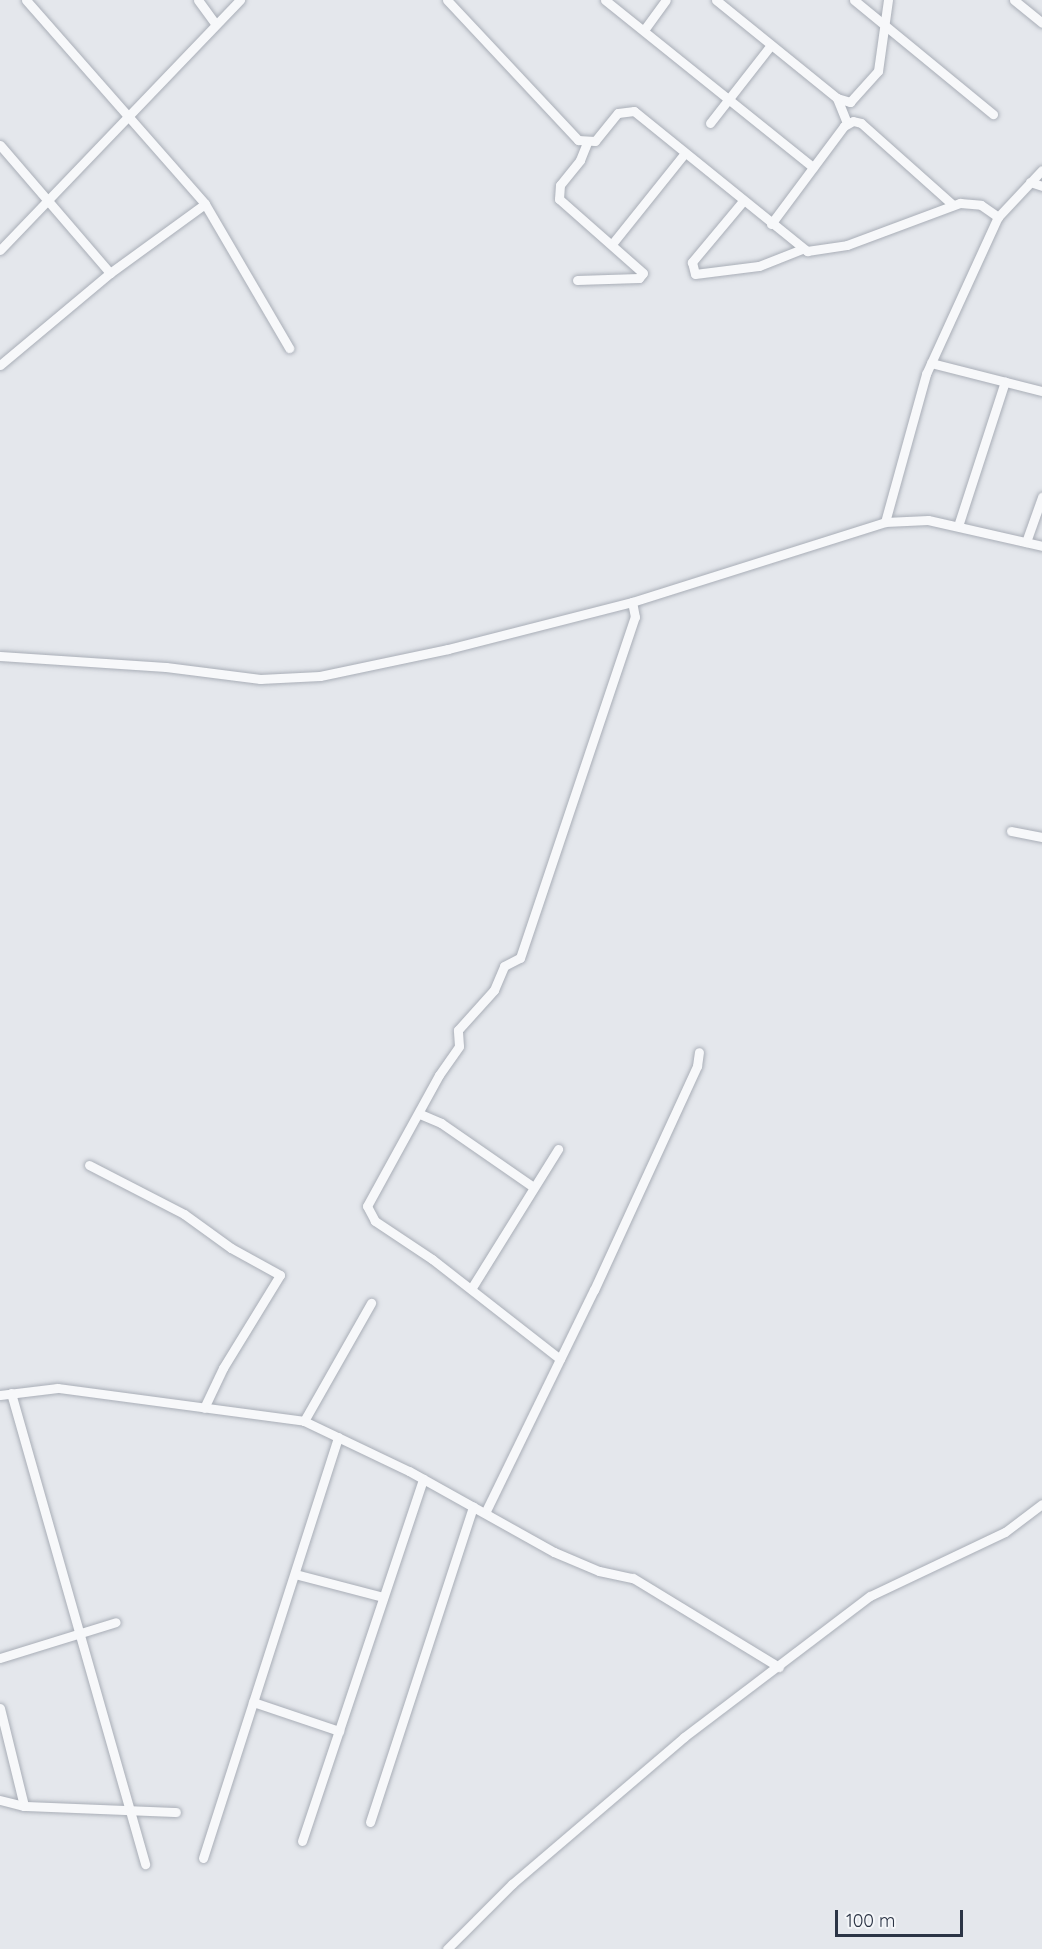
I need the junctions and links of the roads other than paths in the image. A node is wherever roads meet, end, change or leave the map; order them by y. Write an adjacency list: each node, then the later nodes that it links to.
1 (26, 0): 19 (street)
2 (198, 0): 11 (street)
3 (240, 0): 11 (street)
4 (447, 0): 22 (street)
5 (605, 0): 14 (street)
6 (666, 0): 14 (street)
7 (716, 0): 15 (street)
8 (854, 0): 13 (street)
9 (888, 0): 13 (street)
10 (1014, 0): 12 (street)
11 (215, 23): 19 (street)
12 (1042, 23)
13 (885, 24): 16 (street); 18 (street)
14 (644, 30): 17 (street)
15 (771, 45): 16 (street); 17 (street)
16 (837, 98): 21 (street)
17 (728, 99): 20 (street); 25 (street)
18 (993, 114)
19 (130, 115): 29 (street); 31 (street)
20 (710, 123)
21 (847, 123): 25 (street); 32 (street)
22 (586, 143): 24 (street); 35 (street)
23 (0, 145): 29 (street)
24 (684, 154): 30 (street); 35 (street)
25 (813, 167): 34 (street)
26 (1042, 170): 27 (street)
27 (1030, 182): 28 (street); 33 (street)
28 (1042, 186)
29 (48, 199): 37 (street); 38 (street)
30 (743, 201): 34 (street); 36 (street)
31 (206, 204): 38 (street); 40 (street)
32 (952, 205): 33 (street); 36 (street)
33 (998, 218): 41 (street)
34 (771, 224): 36 (street)
35 (612, 244): 39 (street)
36 (802, 249)
37 (0, 250)
38 (110, 273): 42 (street)
39 (577, 280)
40 (289, 348)
41 (931, 363): 43 (street); 46 (street)
42 (0, 365)
43 (1005, 381): 44 (street); 47 (street)
44 (1042, 391)
45 (1042, 497): 48 (street)
46 (885, 522): 47 (street); 50 (street)
47 (958, 526): 48 (street)
48 (1026, 542): 49 (street)
49 (1042, 546)
50 (632, 602): 51 (street); 55 (street)
51 (0, 656)
52 (1011, 831): 53 (street)
53 (1042, 837)
54 (699, 1052): 61 (street)
55 (420, 1114): 58 (street); 59 (street)
56 (558, 1149): 58 (street)
57 (89, 1165): 64 (street)
58 (532, 1186): 59 (street)
59 (471, 1290): 61 (street)
60 (371, 1303): 65 (street)
61 (560, 1359): 70 (street)
62 (11, 1393): 63 (street); 64 (street); 74 (street)
63 (0, 1395)
64 (204, 1408): 65 (street)
65 (304, 1421): 66 (street)
66 (338, 1437): 67 (street); 71 (street)
67 (423, 1479): 69 (street); 72 (street)
68 (1042, 1504): 76 (street)
69 (473, 1506): 70 (street); 84 (street)
70 (485, 1513): 76 (street)
71 (295, 1574): 72 (street); 77 (street)
72 (383, 1597): 79 (street)
73 (116, 1622): 74 (street)
74 (79, 1633): 75 (street); 82 (street)
75 (0, 1658)
76 (779, 1667): 88 (street)
77 (253, 1702): 79 (street); 86 (street)
78 (0, 1708): 81 (street)
79 (339, 1731): 85 (street)
80 (0, 1800): 81 (street)
81 (24, 1806): 82 (street)
82 (131, 1810): 83 (street); 87 (street)
83 (176, 1812)
84 (370, 1822)
85 (302, 1841)
86 (203, 1858)
87 (145, 1864)
88 (447, 1949)

